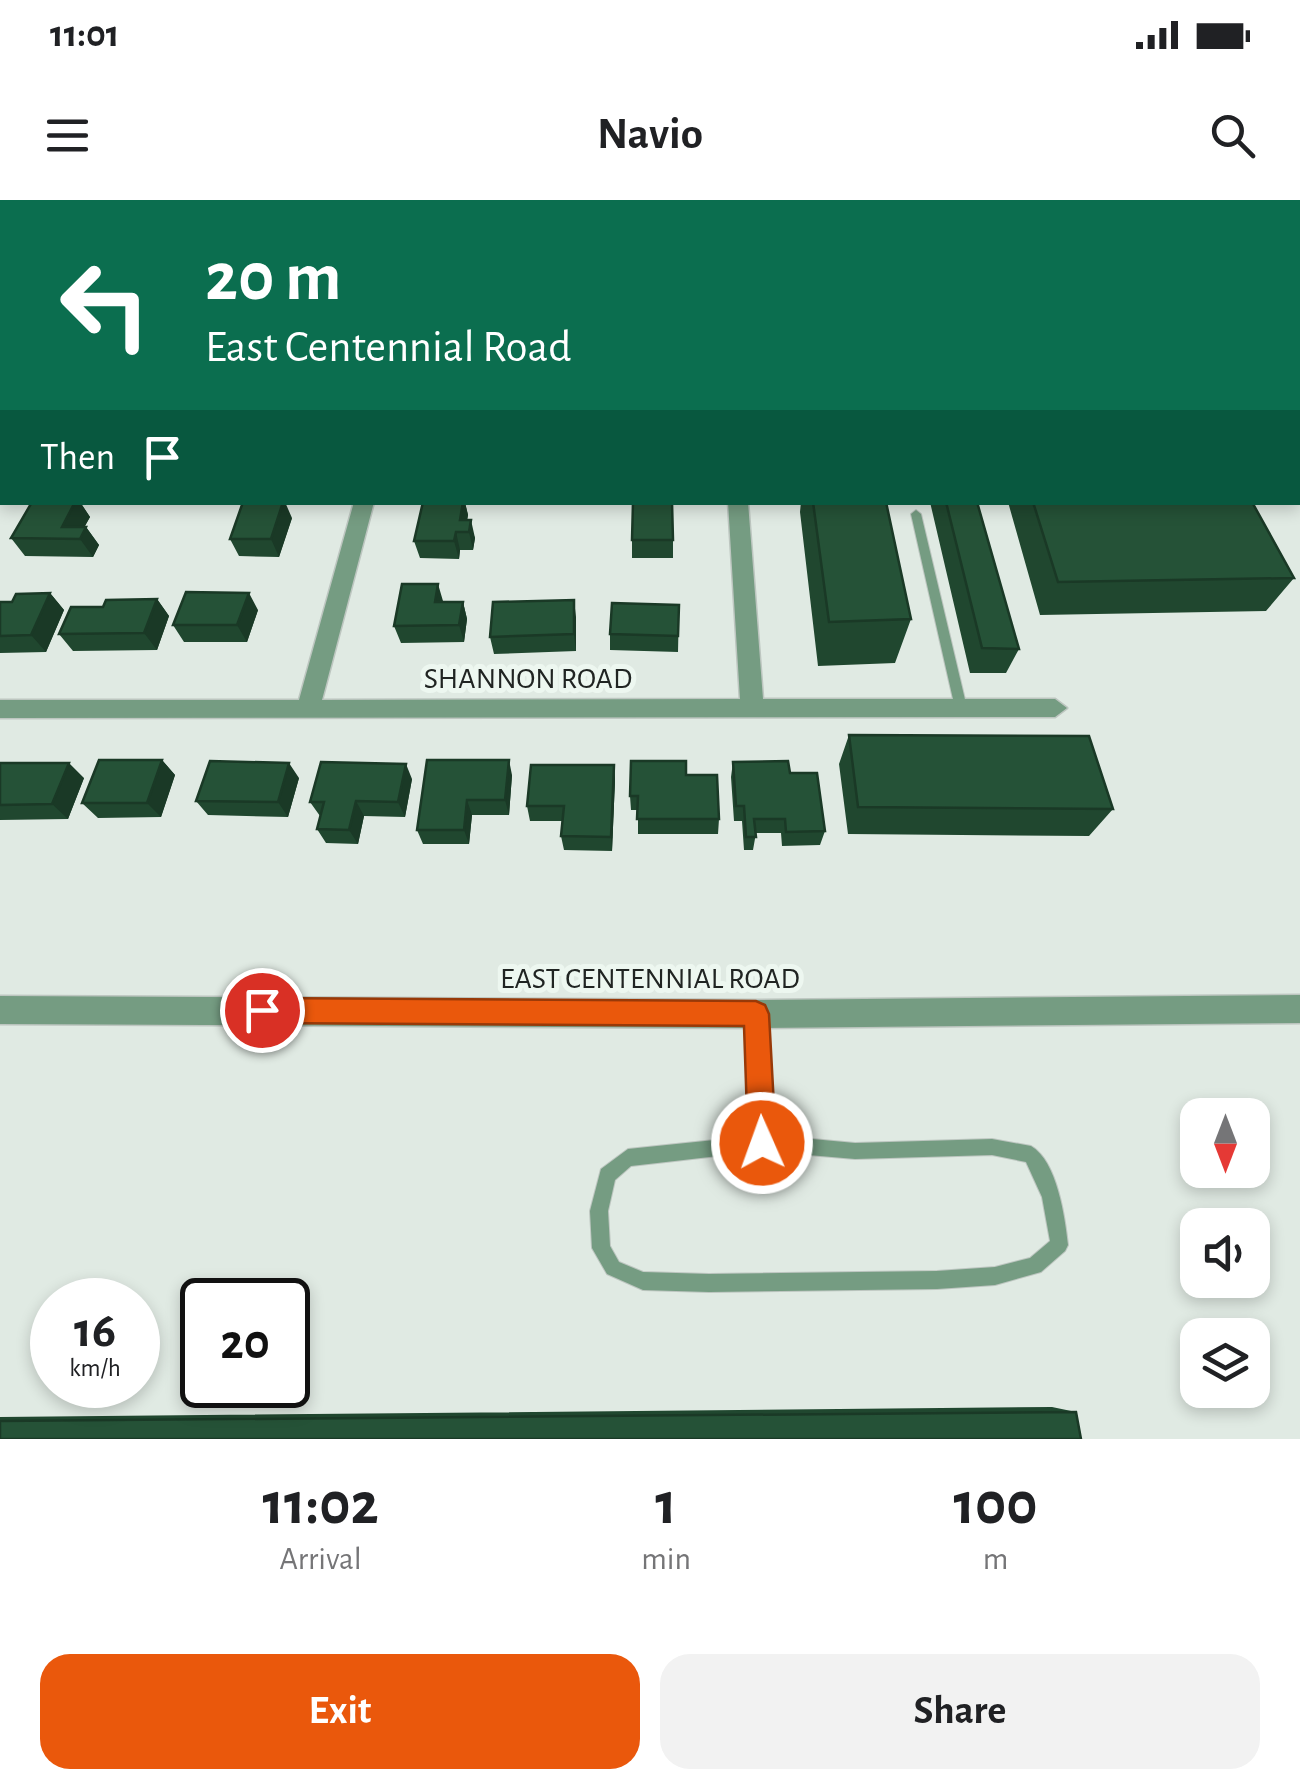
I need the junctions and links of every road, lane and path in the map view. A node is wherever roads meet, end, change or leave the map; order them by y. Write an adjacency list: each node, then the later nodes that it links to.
1 (363, 505): 8 (street)
2 (738, 505): 6 (street)
3 (916, 514): 4 (lane)
4 (961, 708): 5 (street, SHANNON ROAD); 6 (street, SHANNON ROAD)
5 (1055, 708)
6 (752, 709): 8 (street, SHANNON ROAD)
7 (0, 710): 8 (street, SHANNON ROAD)
8 (308, 710)
9 (1300, 1009): 11 (street, EAST CENTENNIAL ROAD)
10 (0, 1010): 11 (street, EAST CENTENNIAL ROAD)
11 (756, 1014): 12 (lane)
12 (762, 1143): 12 (lane)

